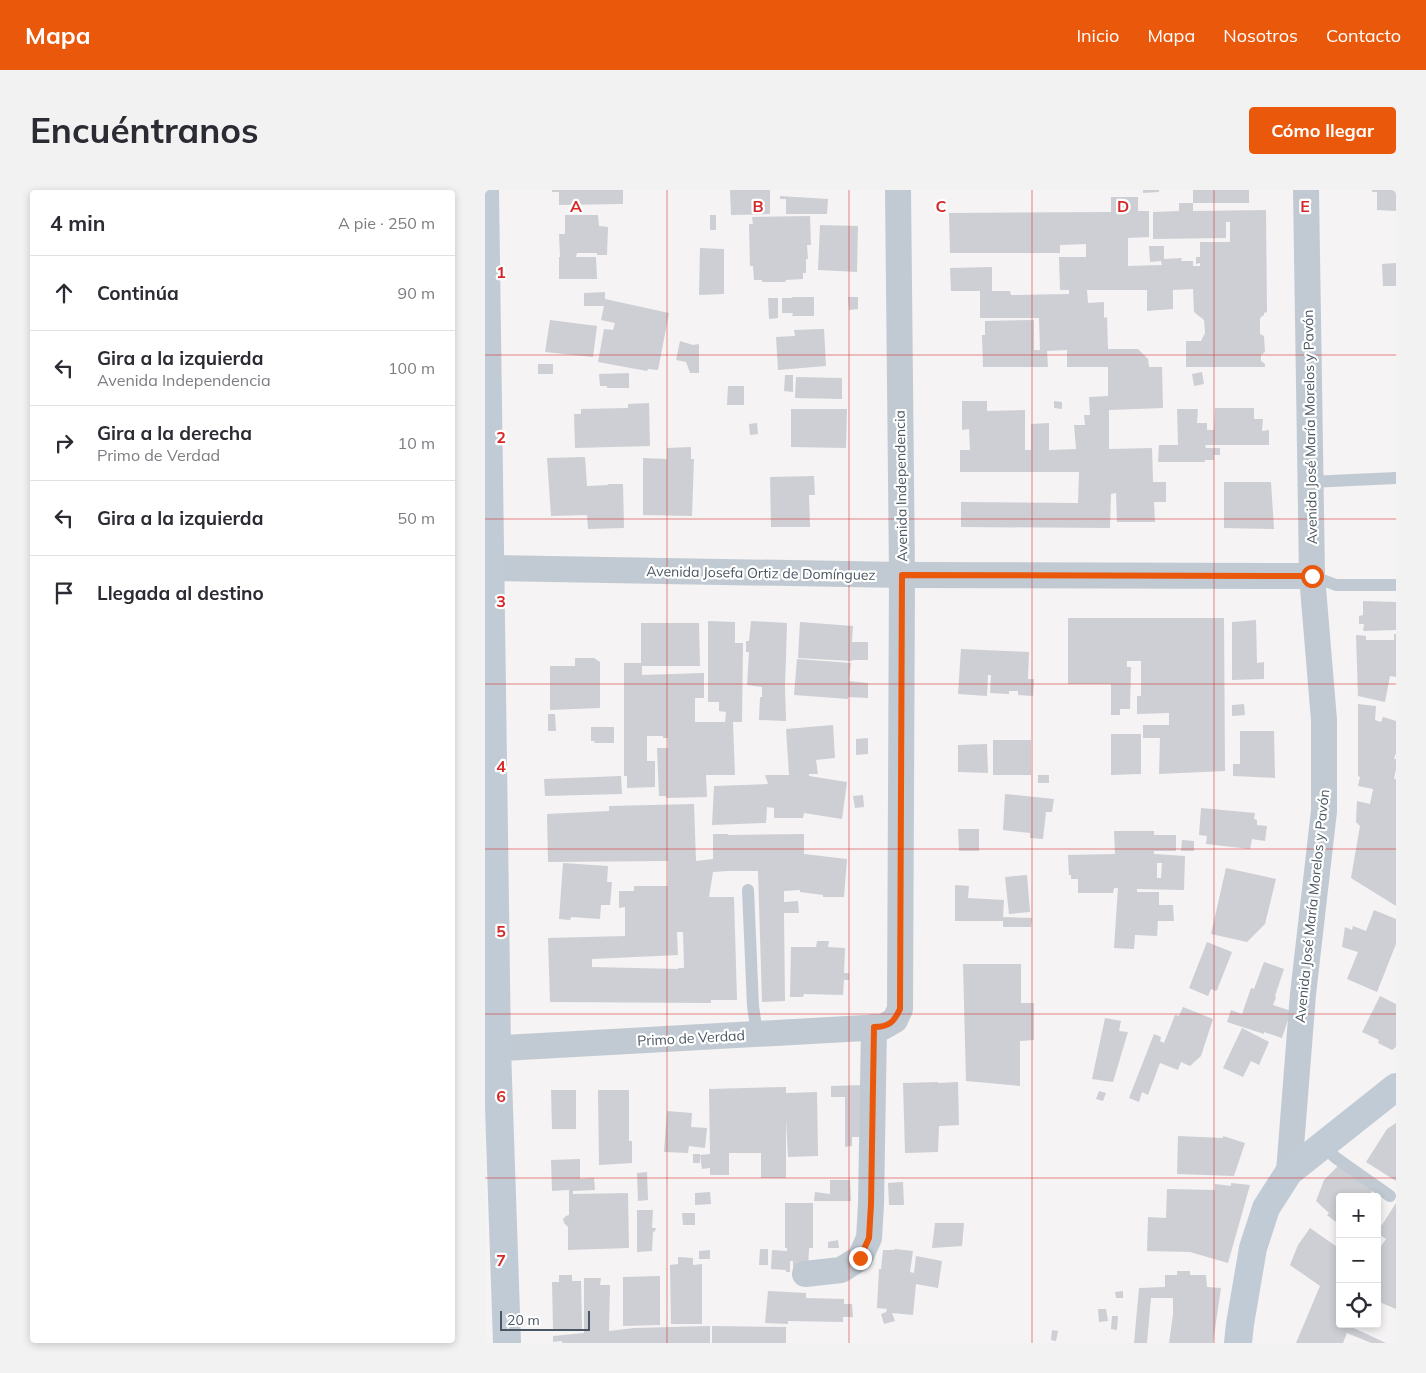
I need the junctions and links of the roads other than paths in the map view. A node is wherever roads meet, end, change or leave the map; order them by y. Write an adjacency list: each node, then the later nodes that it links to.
1 (485, 190): 6 (street)
2 (899, 190): 7 (street, Avenida Independencia)
3 (1306, 190): 5 (street, Avenida José María Morelos y Pavón)
4 (1396, 478): 5 (lane)
5 (1310, 482): 8 (street, Avenida José María Morelos y Pavón)
6 (488, 568): 7 (street, Avenida Josefa Ortiz de Domínguez); 13 (street)
7 (902, 575): 8 (street, Avenida Josefa Ortiz de Domínguez); 11 (street, Avenida Independencia)
8 (1312, 576): 9 (lane, Avenida Josefa Ortiz de Domínguez); 16 (street, Avenida José María Morelos y Pavón)
9 (1396, 585)
10 (748, 890): 12 (lane)
11 (884, 1024): 12 (street, Primo de Verdad); 18 (street, Avenida Independencia)
12 (757, 1034): 13 (street, Primo de Verdad)
13 (491, 1049): 19 (street)
14 (1396, 1087): 15 (street)
15 (1323, 1146): 16 (street); 17 (lane)
16 (1289, 1172): 20 (street)
17 (1390, 1196)
18 (805, 1274)
19 (507, 1343)
20 (1238, 1343)

